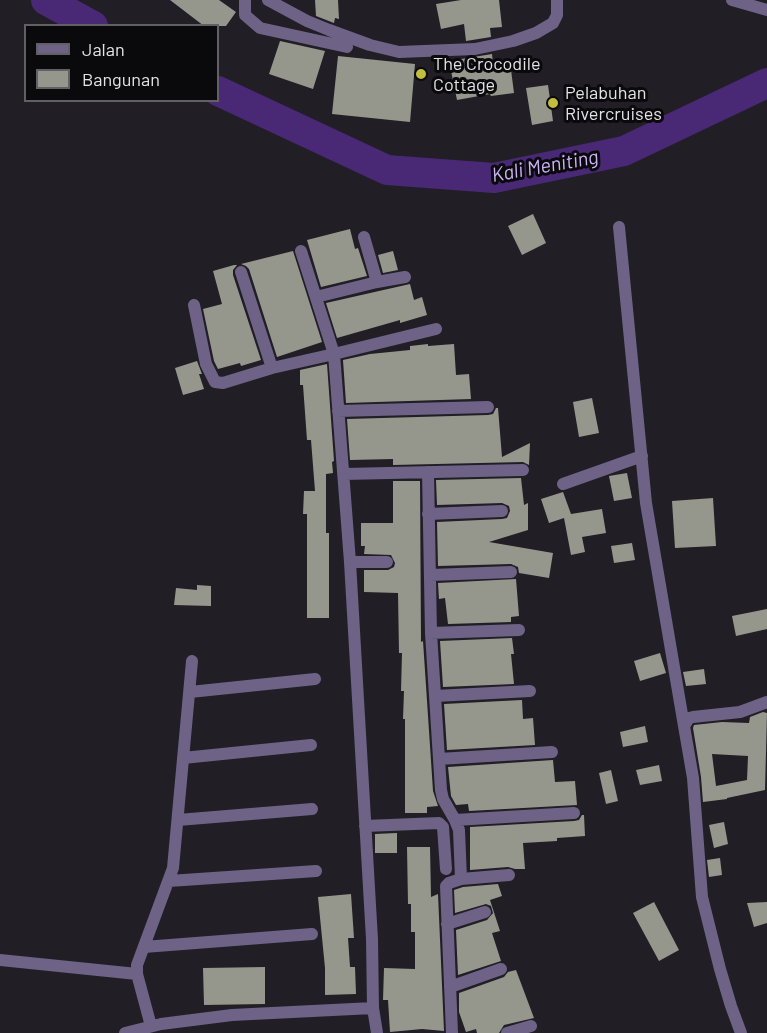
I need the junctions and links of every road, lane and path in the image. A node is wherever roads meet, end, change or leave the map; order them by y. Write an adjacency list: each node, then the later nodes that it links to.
1 (245, 0): 6 (street)
2 (268, 0): 3 (street)
3 (557, 0)
4 (732, 0): 5 (street)
5 (767, 10)
6 (347, 47)
7 (619, 227): 20 (street)
8 (364, 237): 12 (street)
9 (301, 251): 13 (street)
10 (241, 272): 17 (street)
11 (405, 277): 12 (street)
12 (377, 282): 13 (street)
13 (316, 297): 16 (street)
14 (194, 305): 17 (street)
15 (436, 329): 16 (street)
16 (334, 354): 17 (street); 19 (street)
17 (272, 368)
18 (488, 407): 19 (street)
19 (338, 411): 23 (street)
20 (642, 456): 24 (street); 39 (street)
21 (523, 470): 22 (street)
22 (428, 472): 23 (street); 26 (street)
23 (344, 474): 27 (street)
24 (564, 484)
25 (502, 511): 26 (street)
26 (428, 514): 30 (street)
27 (350, 562): 28 (street); 48 (street)
28 (387, 562)
29 (511, 572): 30 (street)
30 (431, 575): 32 (street)
31 (519, 630): 32 (street)
32 (431, 633): 37 (street)
33 (192, 661): 36 (street)
34 (315, 679): 36 (street)
35 (530, 692): 37 (street)
36 (190, 693): 42 (street)
37 (435, 696): 43 (street)
38 (767, 702): 39 (street)
39 (684, 726): 69 (street)
40 (311, 745): 42 (street)
41 (552, 752): 43 (street)
42 (183, 758): 46 (street)
43 (439, 759): 47 (street)
44 (312, 808): 46 (street)
45 (574, 813): 47 (street)
46 (178, 820): 53 (street)
47 (455, 820): 52 (street)
48 (365, 826): 49 (street); 62 (street)
49 (446, 869)
50 (316, 871): 53 (street)
51 (510, 875): 52 (street)
52 (461, 879): 55 (street)
53 (168, 881): 57 (street)
54 (485, 912): 55 (street)
55 (447, 924): 61 (street)
56 (312, 934): 57 (street)
57 (144, 947): 60 (street)
58 (0, 960): 60 (street)
59 (501, 969): 61 (street)
60 (137, 974): 63 (street)
61 (450, 987): 67 (street)
62 (373, 1008): 63 (street); 66 (street)
63 (151, 1026): 65 (street)
64 (531, 1026): 68 (street)
65 (125, 1033)
66 (377, 1033)
67 (452, 1033)
68 (507, 1033)
69 (741, 1033)

